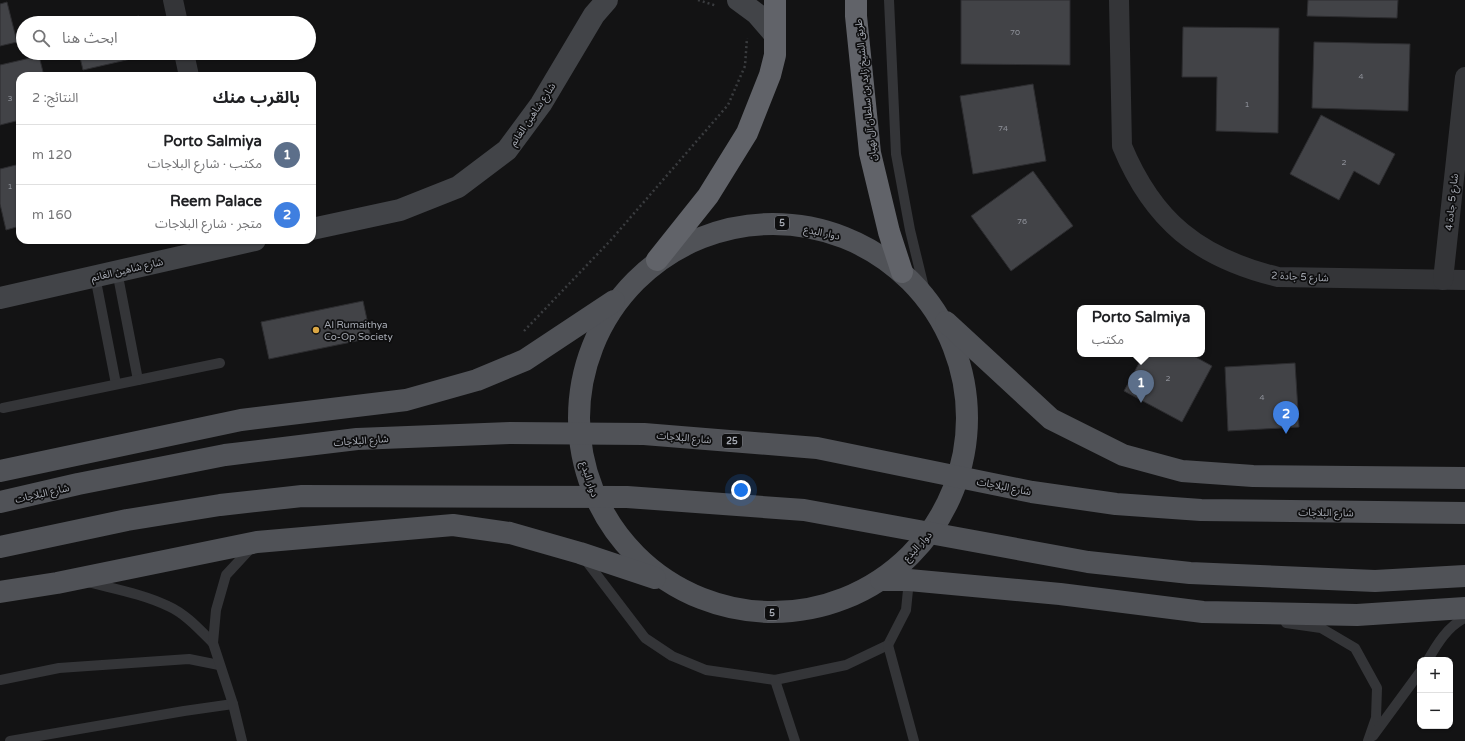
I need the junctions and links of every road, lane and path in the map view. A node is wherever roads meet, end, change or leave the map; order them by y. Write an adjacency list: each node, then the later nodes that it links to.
1 (173, 0): 9 (street)
2 (607, 0): 15 (street, شارع شاهين الغانم)
3 (698, 0): 8 (path)
4 (774, 0): 10 (highway, 5)
5 (856, 0): 19 (highway, طريق الشيخ زايد بن سلطان آل نهيان / 5)
6 (889, 0): 25 (lane)
7 (1119, 0): 21 (street, شارع 5 جادة 2)
8 (729, 3): 10 (street)
9 (176, 16)
10 (775, 35): 17 (highway, 5)
11 (748, 37): 26 (path)
12 (186, 60): 13 (street)
13 (188, 72)
14 (1465, 77): 21 (street, شارع 5 جادة 4)
15 (316, 228)
16 (220, 244): 18 (street, شارع شاهين الغانم)
17 (657, 260): 19 (main road, دوار البدع / 5); 24 (main road, دوار البدع / 5)
18 (117, 271): 20 (street, شارع شاهين الغانم); 28 (lane)
19 (902, 272): 25 (main road, دوار البدع / 5)
20 (96, 276): 23 (street, شارع شاهين الغانم); 29 (lane)
21 (1443, 280): 22 (street, شارع 5 جادة 2)
22 (1465, 280)
23 (0, 298)
24 (619, 298): 26 (main road); 39 (main road, دوار البدع / 5)
25 (932, 307): 32 (main road); 40 (main road, دوار البدع / 5)
26 (525, 360): 31 (main road)
27 (220, 363): 28 (lane)
28 (138, 380): 29 (lane)
29 (116, 384): 30 (lane)
30 (3, 408)
31 (0, 471)
32 (1465, 478)
33 (0, 502): 34 (main road, شارع البلاجات / 25)
34 (1465, 513)
35 (257, 542): 37 (main road); 42 (main road); 47 (lane)
36 (0, 547): 38 (main road)
37 (580, 553): 39 (main road); 53 (lane)
38 (1465, 576)
39 (662, 580): 40 (main road, دوار البدع / 5)
40 (881, 580): 41 (main road)
41 (909, 580): 45 (main road); 48 (lane)
42 (57, 583): 43 (main road); 47 (lane)
43 (0, 592)
44 (1465, 608): 45 (main road)
45 (1203, 612): 59 (lane)
46 (1465, 618): 49 (lane)
47 (213, 643): 50 (lane)
48 (888, 645): 53 (lane); 58 (lane)
49 (1430, 657)
50 (219, 665): 52 (lane); 54 (lane)
51 (1417, 676): 59 (lane)
52 (0, 680)
53 (775, 680): 57 (lane)
54 (233, 704): 55 (lane); 56 (lane)
55 (10, 741)
56 (242, 741)
57 (794, 741)
58 (914, 741)
59 (1369, 741)

